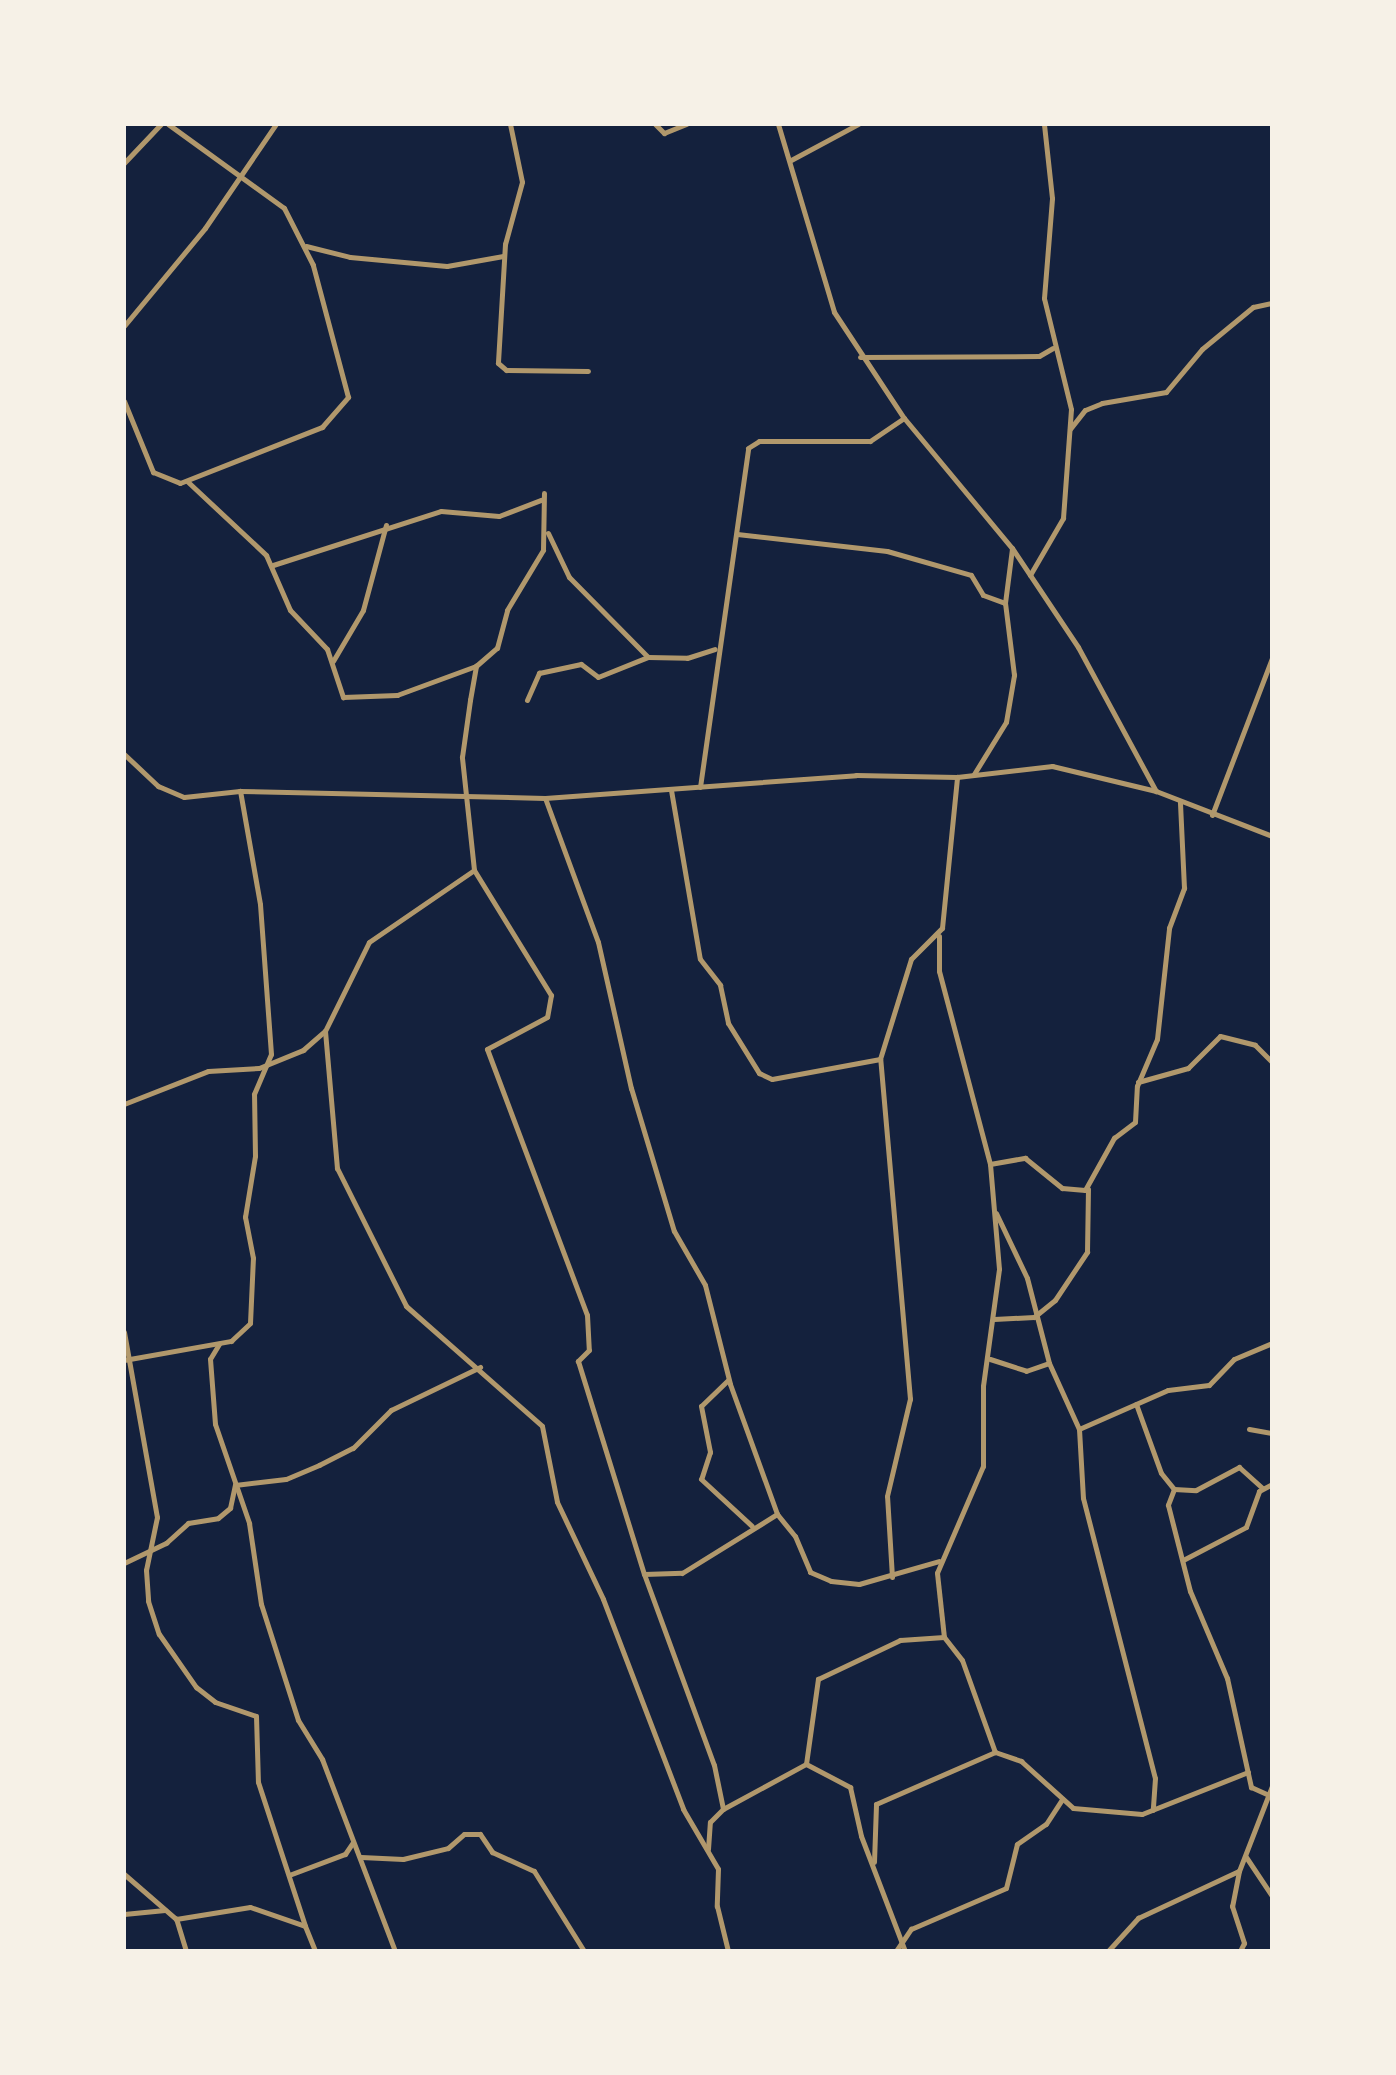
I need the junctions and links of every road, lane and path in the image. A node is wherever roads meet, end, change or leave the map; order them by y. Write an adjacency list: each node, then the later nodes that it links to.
1 (161, 124): 11 (street)
2 (168, 124): 12 (street)
3 (275, 124): 12 (street)
4 (510, 124): 14 (street)
5 (655, 124): 6 (street)
6 (686, 124)
7 (778, 124): 10 (street)
8 (858, 124): 10 (street)
9 (1044, 124): 17 (street)
10 (791, 160): 18 (street)
11 (124, 163)
12 (238, 171): 13 (street); 16 (street)
13 (306, 246): 14 (street); 23 (street)
14 (503, 256): 19 (street)
15 (1272, 303): 22 (street)
16 (124, 326)
17 (1053, 348): 18 (street); 22 (street)
18 (860, 357): 21 (street)
19 (588, 370)
20 (124, 401): 23 (street)
21 (904, 418): 26 (street); 27 (street)
22 (1070, 429): 29 (street)
23 (188, 482): 28 (street)
24 (386, 525): 25 (street); 28 (street); 34 (street)
25 (548, 533): 32 (street); 35 (street)
26 (737, 534): 30 (street); 31 (street)
27 (1012, 548): 29 (street); 30 (street)
28 (273, 565): 34 (street)
29 (1030, 575): 43 (street)
30 (1005, 603): 38 (street)
31 (715, 649): 32 (street); 40 (street)
32 (648, 657): 36 (street)
33 (1272, 658): 47 (street)
34 (332, 662): 35 (street)
35 (476, 666): 45 (street)
36 (527, 700)
37 (124, 754): 42 (street)
38 (974, 774): 39 (street); 43 (street)
39 (957, 777): 40 (street); 50 (street)
40 (700, 788): 41 (street)
41 (671, 790): 44 (street); 52 (street)
42 (240, 791): 45 (street); 54 (street)
43 (1156, 791): 46 (street)
44 (545, 797): 45 (street); 69 (street)
45 (467, 799): 49 (street)
46 (1180, 802): 47 (street); 55 (street)
47 (1212, 815): 48 (street)
48 (1272, 836)
49 (474, 870): 51 (street); 84 (street)
50 (939, 936): 52 (street); 57 (street)
51 (325, 1031): 54 (street); 68 (street)
52 (880, 1059): 85 (street)
53 (1272, 1062): 55 (street)
54 (268, 1065): 56 (street); 64 (street)
55 (1138, 1082): 58 (street)
56 (124, 1104)
57 (990, 1164): 58 (street); 59 (street)
58 (1088, 1189): 60 (street)
59 (993, 1206): 60 (street); 61 (street)
60 (1034, 1317): 61 (street); 67 (street)
61 (995, 1319): 66 (street)
62 (124, 1332): 65 (street)
63 (1272, 1343): 70 (street)
64 (219, 1344): 65 (street); 75 (street)
65 (128, 1359): 80 (street)
66 (990, 1359): 67 (street); 82 (street)
67 (1049, 1363): 71 (street)
68 (480, 1367): 75 (street); 96 (street)
69 (728, 1380): 78 (street); 79 (street)
70 (1136, 1404): 71 (street); 77 (street)
71 (1079, 1429): 94 (street)
72 (1249, 1429): 73 (street)
73 (1272, 1433)
74 (1272, 1484): 76 (street)
75 (235, 1485): 80 (street); 95 (street)
76 (1262, 1488): 77 (street); 81 (street)
77 (1174, 1489): 81 (street)
78 (777, 1514): 79 (street); 85 (street)
79 (752, 1526): 84 (street)
80 (151, 1547): 83 (street); 102 (street)
81 (1183, 1560): 89 (street)
82 (939, 1561): 85 (street); 86 (street)
83 (124, 1563)
84 (644, 1574): 93 (street)
85 (892, 1577)
86 (944, 1637): 87 (street); 88 (street)
87 (995, 1752): 92 (street); 99 (street)
88 (806, 1764): 93 (street); 99 (street)
89 (1248, 1772): 91 (street); 94 (street)
90 (1272, 1786): 91 (street)
91 (1267, 1794): 98 (street)
92 (1062, 1799): 94 (street); 110 (street)
93 (723, 1809): 96 (street)
94 (1153, 1810)
95 (353, 1842): 97 (street); 102 (street)
96 (708, 1849): 115 (street)
97 (362, 1857): 113 (street); 114 (street)
98 (1246, 1857): 100 (street); 104 (street)
99 (874, 1868): 110 (street)
100 (1238, 1871): 118 (street); 119 (street)
101 (124, 1874): 106 (street)
102 (289, 1875): 109 (street)
103 (1272, 1877): 104 (street)
104 (1264, 1882): 105 (street)
105 (1272, 1896)
106 (165, 1910): 107 (street); 108 (street)
107 (124, 1914)
108 (176, 1919): 109 (street); 111 (street)
109 (305, 1926): 112 (street)
110 (903, 1933): 116 (street); 117 (street)
111 (186, 1951)
112 (315, 1951)
113 (395, 1951)
114 (584, 1951)
115 (728, 1951)
116 (896, 1951)
117 (905, 1951)
118 (1108, 1951)
119 (1240, 1951)

